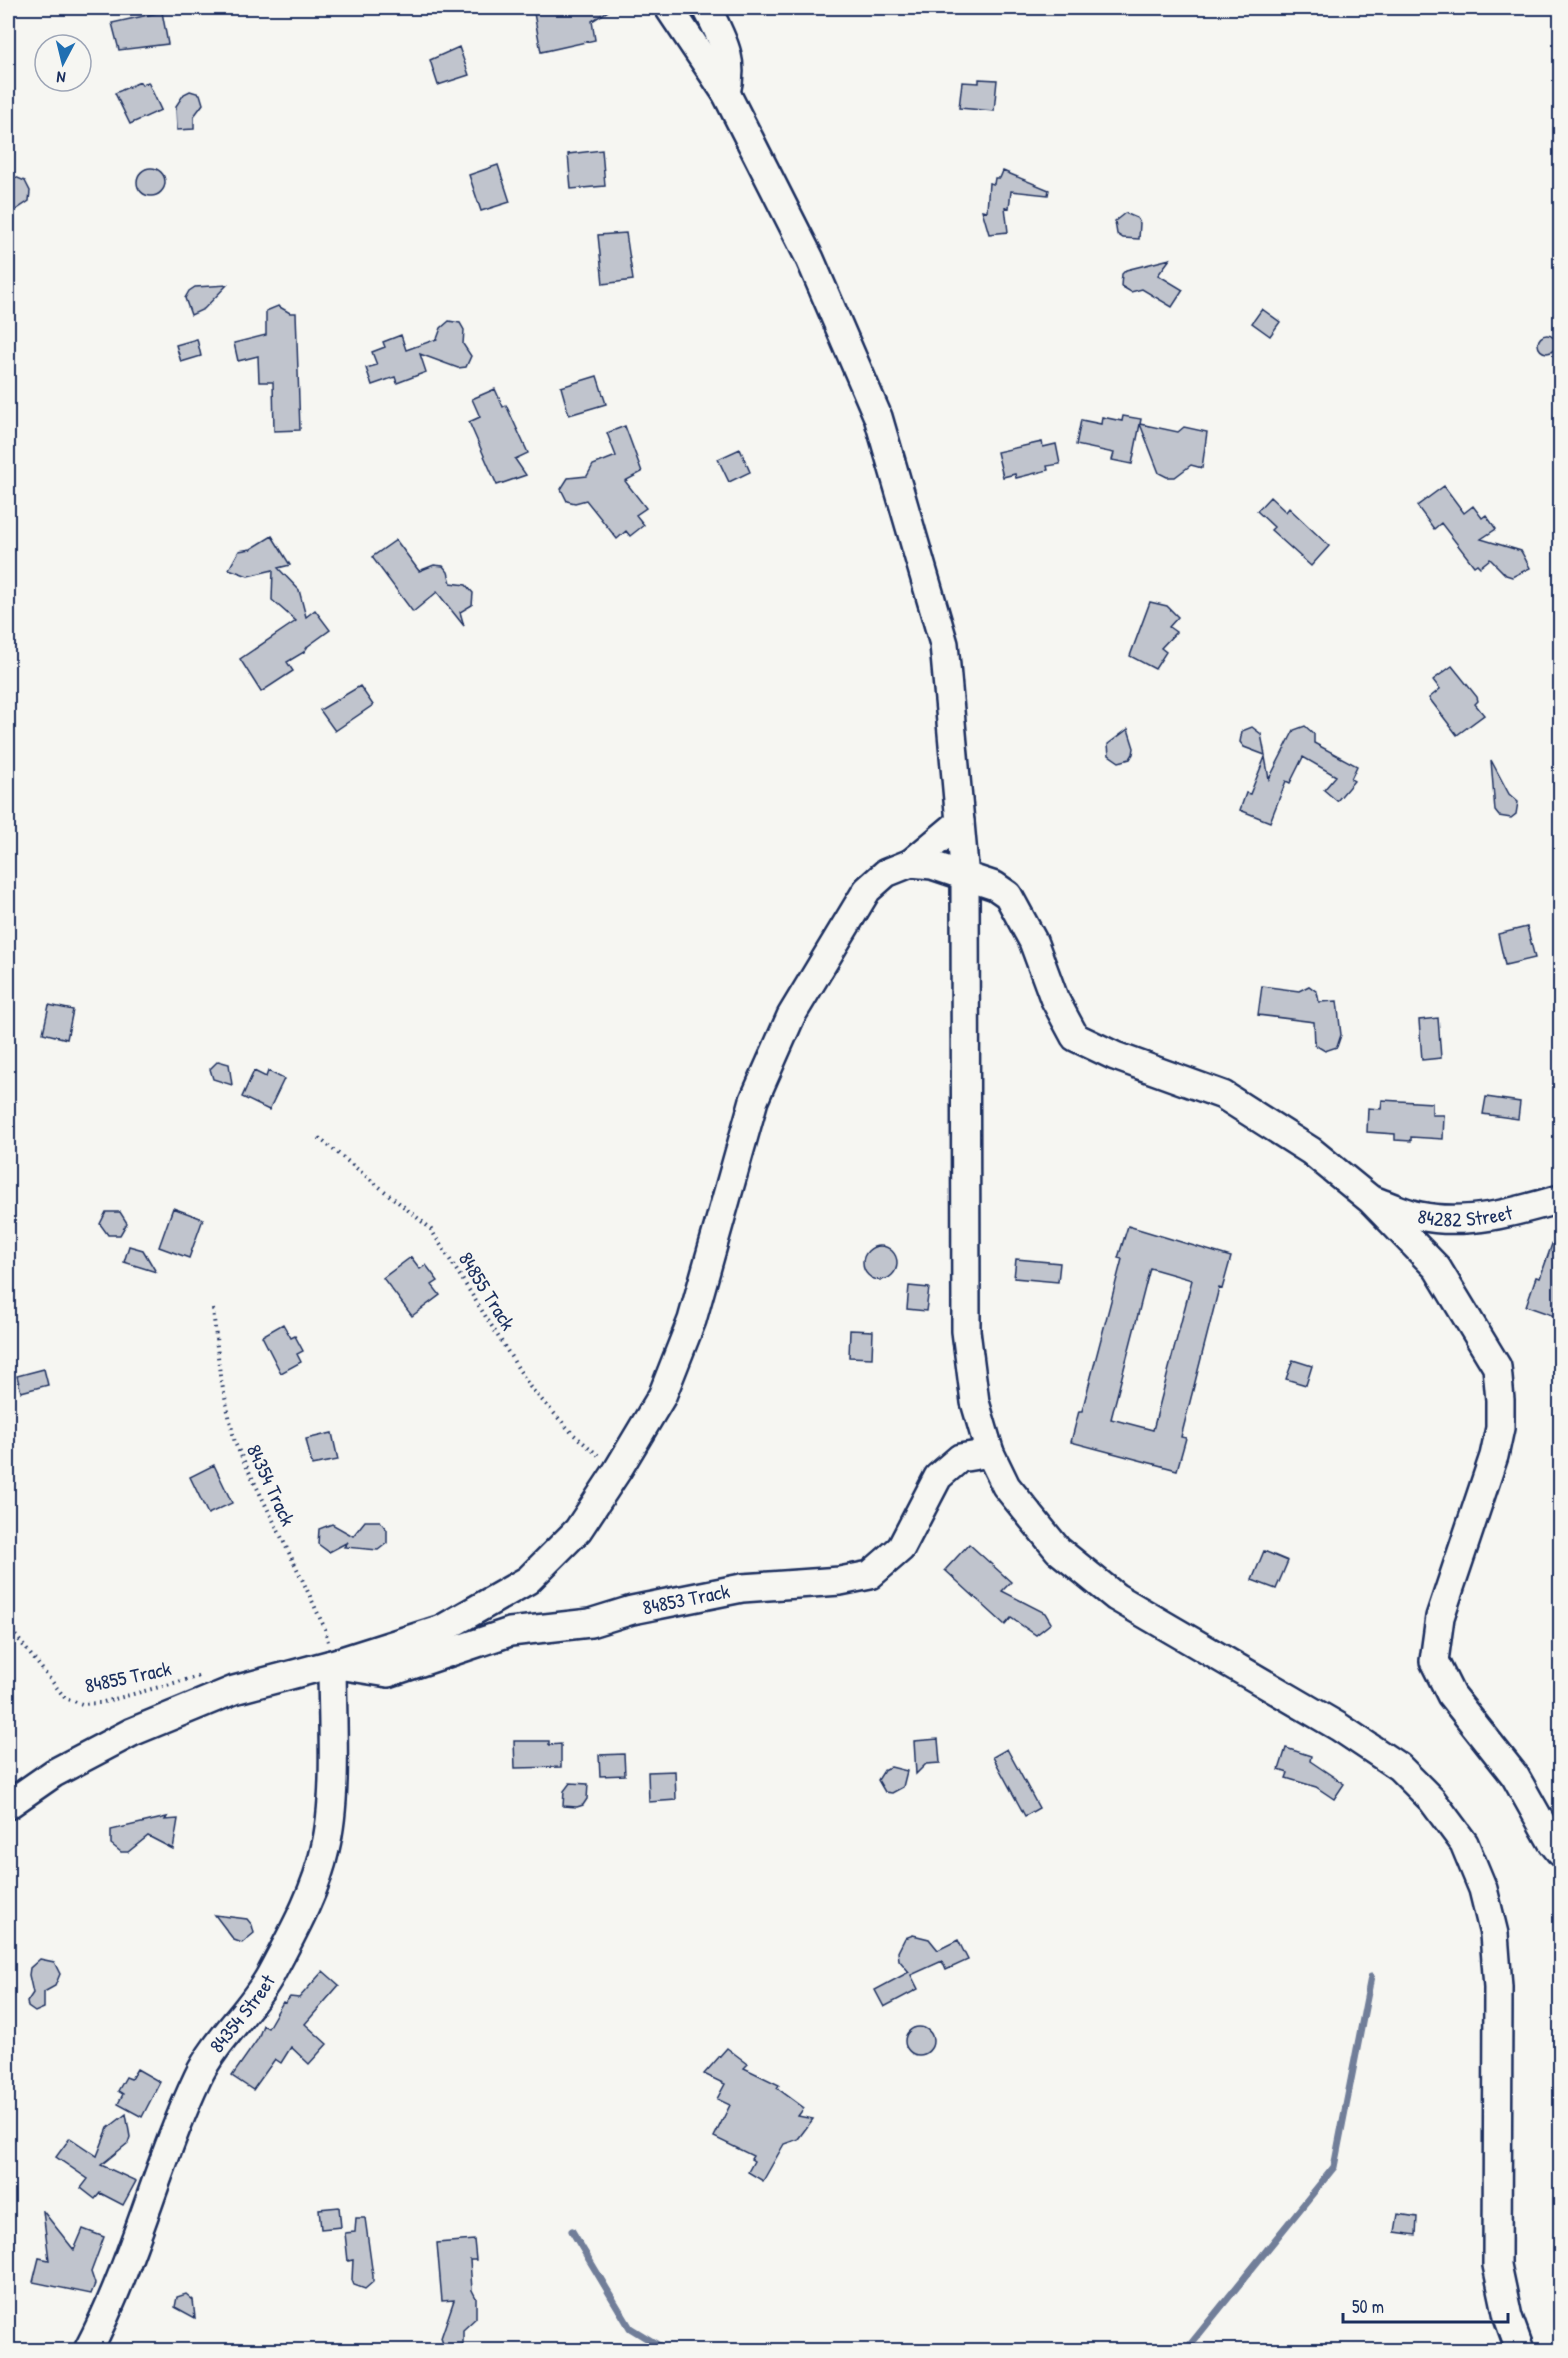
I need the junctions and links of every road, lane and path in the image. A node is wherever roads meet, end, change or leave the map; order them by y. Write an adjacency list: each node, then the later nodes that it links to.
1 (669, 8): 3 (street)
2 (707, 8): 3 (street)
3 (726, 93): 4 (street)
4 (960, 822): 5 (street); 6 (street)
5 (911, 863): 6 (street); 12 (street)
6 (965, 878): 9 (street); 11 (street)
7 (319, 1138): 12 (path, 84855 Track)
8 (1560, 1198): 9 (street, 84282 Street)
9 (1371, 1200): 17 (street)
10 (213, 1309): 14 (path, 84354 Track)
11 (990, 1453): 14 (street, 84853 Track); 19 (street)
12 (618, 1471): 14 (street)
13 (8, 1626): 15 (path, 84855 Track)
14 (332, 1664): 16 (street); 18 (street, 84354 Street)
15 (205, 1674)
16 (8, 1805)
17 (1560, 1852)
18 (88, 2350)
19 (1520, 2350)

